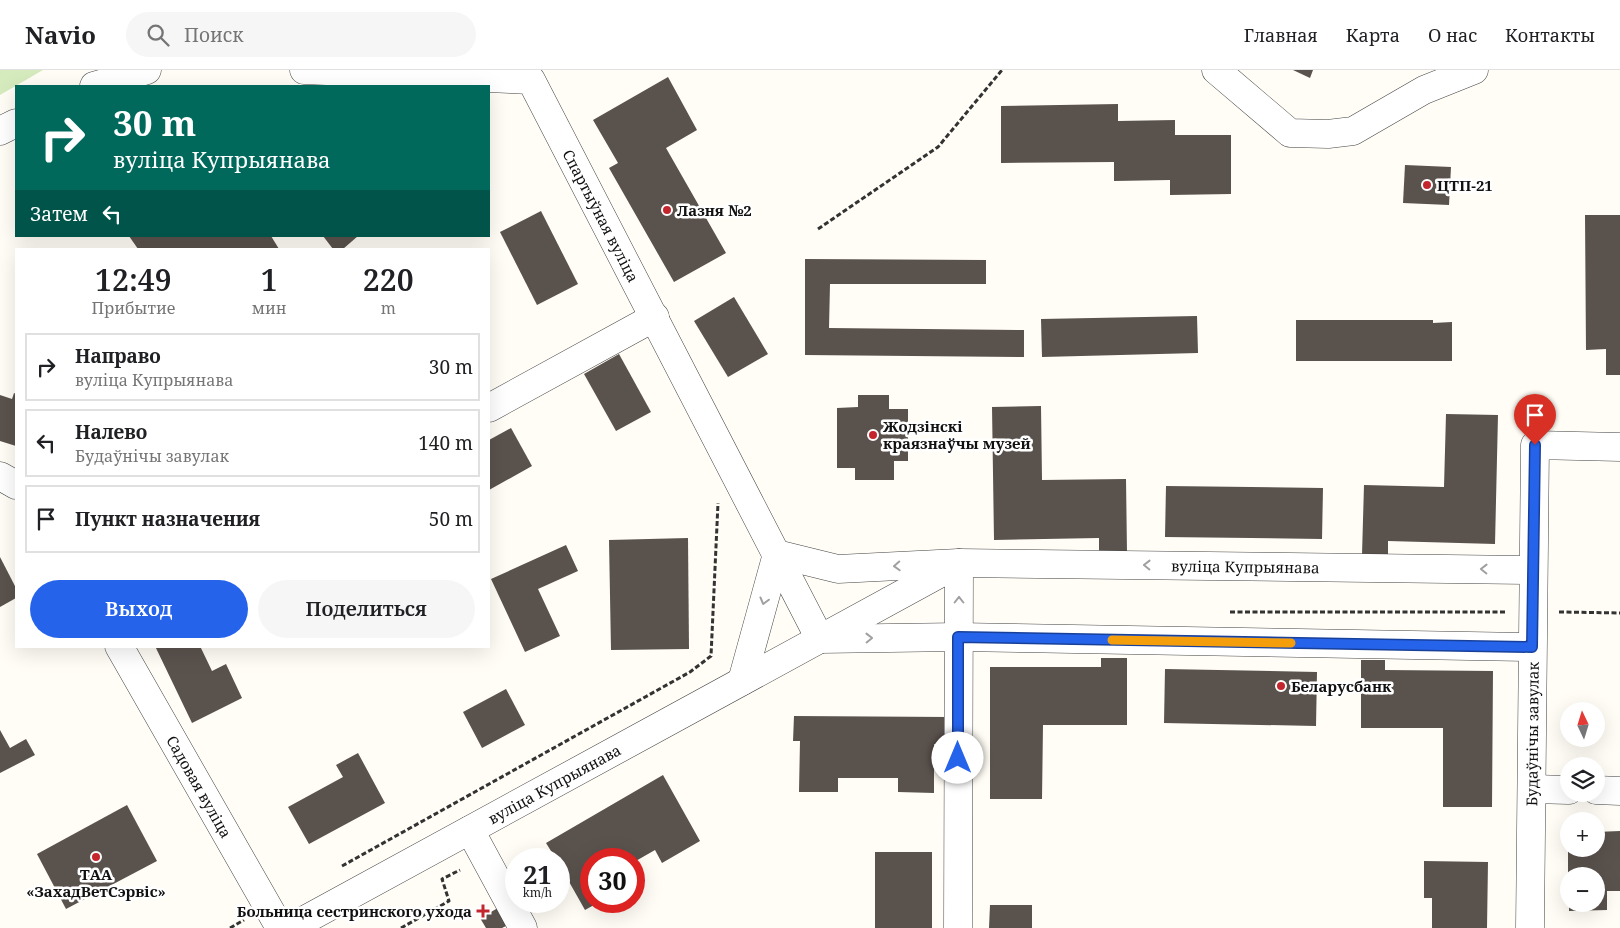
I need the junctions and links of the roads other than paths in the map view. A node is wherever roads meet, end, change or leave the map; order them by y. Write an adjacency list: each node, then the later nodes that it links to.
1 (147, 70): 6 (street)
2 (304, 70): 5 (street, Спартыўная вуліца)
3 (1216, 70): 4 (street)
4 (1474, 70)
5 (532, 73): 9 (street, Спартыўная вуліца)
6 (97, 85)
7 (15, 124): 8 (street)
8 (0, 132)
9 (655, 317): 10 (street); 14 (street, Спартыўная вуліца)
10 (490, 407)
11 (1620, 447): 16 (street, Будаўнічы завулак)
12 (0, 476): 13 (street)
13 (15, 484)
14 (777, 554): 15 (street, вуліца Купрыянава, one-way to 14); 18 (street, Спартыўная вуліца); 21 (street, one-way to 21)
15 (959, 563): 16 (street, вуліца Купрыянава, one-way to 15); 17 (street, one-way to 15); 18 (street, вуліца Купрыянава)
16 (1533, 570): 19 (street, Будаўнічы завулак)
17 (958, 637): 18 (street, вуліца Купрыянава, one-way to 17); 19 (street, вуліца Купрыянава); 30 (street)
18 (820, 639): 21 (street, вуліца Купрыянава)
19 (1532, 647): 22 (street, Будаўнічы завулак)
20 (119, 648): 27 (street, Садовая вуліца)
21 (742, 682): 26 (street, вуліца Купрыянава)
22 (1532, 789): 23 (street); 31 (street, Будаўнічы завулак)
23 (1560, 790)
24 (1605, 790): 25 (street)
25 (1620, 791)
26 (470, 830): 28 (street, вуліца Купрыянава); 29 (street)
27 (274, 917)
28 (290, 928)
29 (523, 928)
30 (958, 928)
31 (1530, 928)

